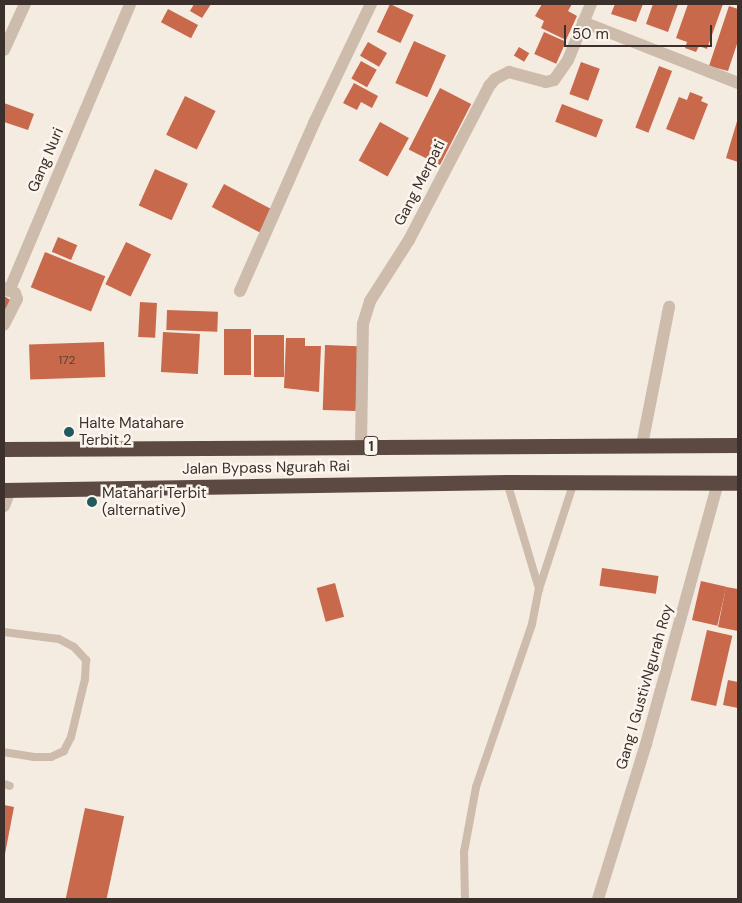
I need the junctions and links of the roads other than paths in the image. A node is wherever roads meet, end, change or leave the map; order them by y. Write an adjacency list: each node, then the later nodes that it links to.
1 (24, 4): 6 (street)
2 (130, 4): 8 (street, Gang Nuri)
3 (371, 4): 9 (street)
4 (591, 4): 5 (street, Gang Merpati)
5 (583, 22): 7 (street); 14 (street, Gang Merpati)
6 (4, 50)
7 (738, 83)
8 (6, 290): 11 (street, Gang Nuri)
9 (240, 291)
10 (669, 307): 12 (street)
11 (4, 325)
12 (642, 445): 13 (highway, Jalan Bypass Ngurah Rai / 1); 14 (highway, Jalan Bypass Ngurah Rai / 1)
13 (738, 445)
14 (361, 446): 15 (highway, Jalan Bypass Ngurah Rai / 1)
15 (4, 449)
16 (507, 482): 17 (highway, Jalan Bypass Ngurah Rai); 20 (highway, Jalan Bypass Ngurah Rai); 22 (lane)
17 (574, 482): 18 (highway, Jalan Bypass Ngurah Rai); 22 (lane)
18 (718, 483): 19 (highway, Jalan Bypass Ngurah Rai); 26 (street, Gang I GustivNgurah Roy)
19 (738, 483)
20 (7, 490): 21 (street)
21 (4, 506)
22 (539, 589): 25 (lane)
23 (4, 632): 24 (lane)
24 (4, 752)
25 (465, 899)
26 (598, 899)

